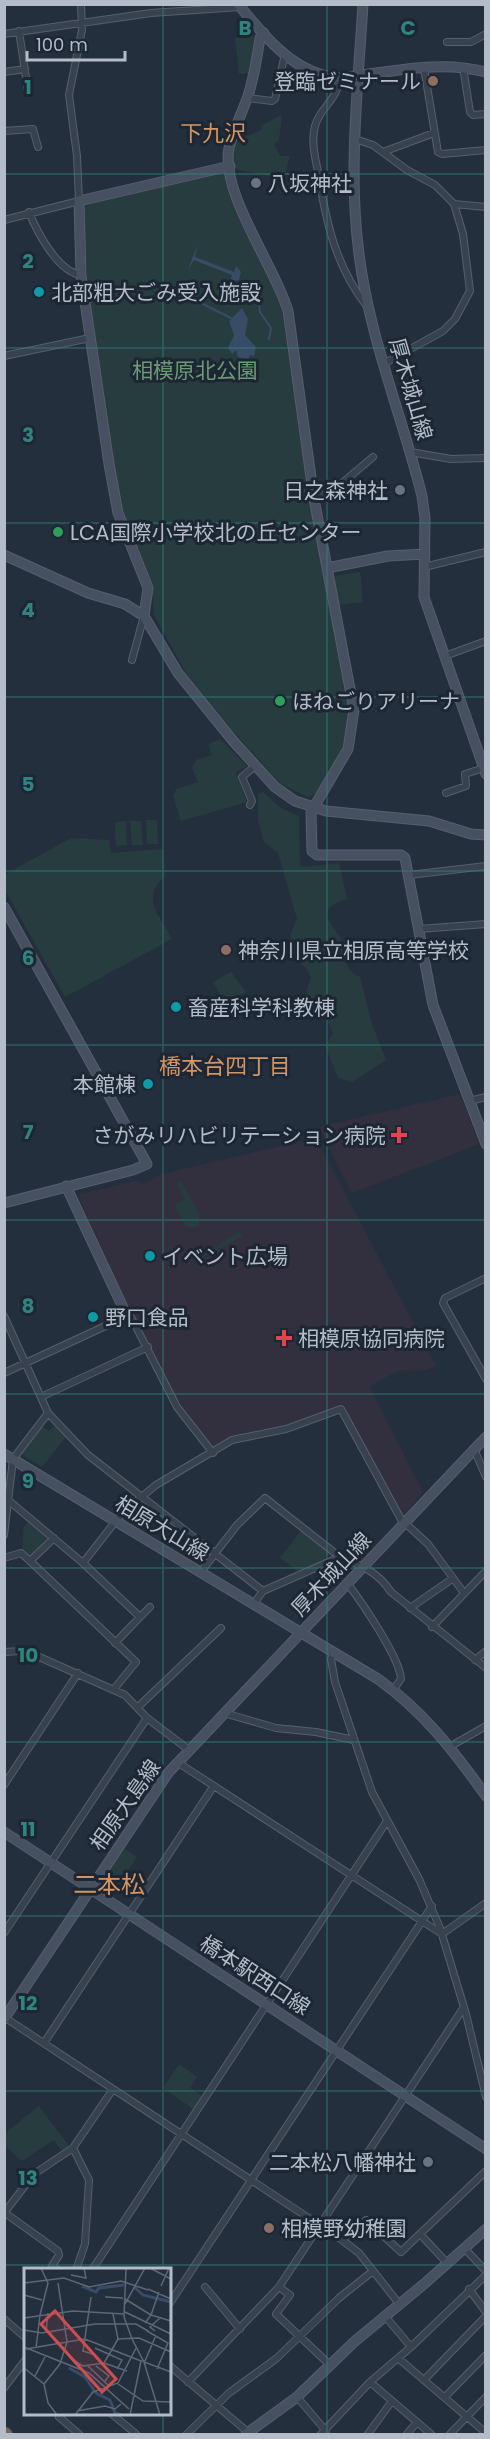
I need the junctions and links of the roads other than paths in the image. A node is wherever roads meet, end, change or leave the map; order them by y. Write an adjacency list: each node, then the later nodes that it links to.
1 (81, 4): 4 (street)
2 (363, 4): 16 (street, 厚木城山線)
3 (239, 6): 4 (street); 7 (street)
4 (82, 21): 5 (street); 28 (street)
5 (19, 31): 6 (street); 13 (street)
6 (4, 33)
7 (264, 33): 10 (street); 19 (street)
8 (486, 34): 9 (street)
9 (447, 42)
10 (285, 54): 17 (street); 19 (street)
11 (463, 67): 12 (street); 15 (street); 20 (street)
12 (424, 68): 16 (street); 22 (street)
13 (25, 69): 14 (street); 18 (street)
14 (4, 72)
15 (486, 72)
16 (359, 75): 17 (street); 23 (street, 厚木城山線)
17 (339, 78): 34 (street)
18 (28, 91)
19 (248, 98): 27 (street)
20 (486, 114)
21 (4, 131): 24 (street)
22 (434, 133): 25 (street); 26 (street)
23 (355, 139): 26 (street); 34 (street, 厚木城山線)
24 (38, 147)
25 (486, 150)
26 (383, 152): 29 (street)
27 (230, 166): 28 (street); 41 (street)
28 (79, 201): 31 (street); 33 (street)
29 (454, 204): 30 (street); 37 (street)
30 (486, 207)
31 (29, 212): 32 (street); 33 (street)
32 (4, 220)
33 (81, 275): 35 (street)
34 (370, 310): 37 (street, 厚木城山線)
35 (90, 339): 36 (street); 47 (street)
36 (4, 356)
37 (385, 363): 38 (street, 厚木城山線)
38 (410, 452): 40 (street); 43 (street, 厚木城山線)
39 (373, 457): 41 (street)
40 (486, 458)
41 (314, 499): 46 (street)
42 (486, 552): 45 (street)
43 (424, 554): 45 (street, 厚木城山線); 46 (street)
44 (4, 555): 47 (street)
45 (424, 567): 49 (street, 厚木城山線)
46 (327, 568): 55 (street)
47 (144, 616): 50 (street); 51 (street)
48 (486, 641): 49 (street)
49 (444, 656): 52 (street, 厚木城山線)
50 (132, 660)
51 (255, 766): 54 (street); 55 (street)
52 (485, 771): 53 (street)
53 (446, 793)
54 (250, 805)
55 (313, 809): 56 (street); 58 (street)
56 (486, 835)
57 (486, 866): 58 (street)
58 (409, 875): 61 (street)
59 (4, 907): 65 (street)
60 (486, 924): 61 (street)
61 (419, 929): 63 (street)
62 (486, 1097): 63 (street)
63 (469, 1101): 64 (street)
64 (486, 1144)
65 (66, 1186): 66 (street); 69 (street)
66 (4, 1203)
67 (486, 1278): 73 (street)
68 (4, 1316): 71 (street)
69 (127, 1316): 70 (street); 71 (street)
70 (148, 1347): 74 (street); 78 (street)
71 (26, 1363): 72 (street); 74 (street)
72 (4, 1373)
73 (486, 1379)
74 (41, 1396): 75 (street)
75 (48, 1413): 79 (street); 81 (street)
76 (486, 1437): 77 (street, 厚木城山線)
77 (474, 1449): 80 (street); 84 (street, 厚木城山線)
78 (213, 1453): 81 (street); 84 (street)
79 (9, 1456): 82 (street); 83 (street, 相原大山線)
80 (486, 1477)
81 (142, 1497): 83 (street); 87 (street)
82 (8, 1500): 85 (street); 86 (street)
83 (115, 1521): 91 (street); 94 (street, 相原大山線)
84 (404, 1522): 92 (street, 厚木城山線); 95 (street)
85 (4, 1535)
86 (54, 1538): 90 (street); 91 (street)
87 (215, 1554): 88 (street); 94 (street); 97 (street)
88 (340, 1557): 92 (street); 97 (street)
89 (4, 1558): 90 (street)
90 (30, 1561): 106 (street)
91 (83, 1563): 102 (street)
92 (363, 1566): 96 (street, 厚木城山線); 101 (street)
93 (486, 1571): 98 (street)
94 (200, 1573): 99 (street, 相原大山線)
95 (452, 1579): 98 (street); 101 (street)
96 (347, 1583): 105 (street, 厚木城山線); 114 (street)
97 (263, 1591): 99 (street)
98 (464, 1593): 103 (street)
99 (253, 1605): 105 (street, 相原大山線)
100 (150, 1607): 102 (street)
101 (410, 1608): 103 (street)
102 (140, 1617): 106 (street)
103 (432, 1627): 110 (street)
104 (221, 1628): 115 (street)
105 (301, 1633): 109 (street, 厚木城山線); 116 (street, 相原大島線)
106 (116, 1643): 113 (street)
107 (486, 1651): 110 (street)
108 (4, 1652): 112 (street)
109 (333, 1652): 114 (street, 厚木城山線); 119 (street)
110 (475, 1660): 111 (street)
111 (486, 1668)
112 (78, 1673): 113 (street); 123 (street)
113 (114, 1689): 115 (street)
114 (393, 1690): 120 (street, 厚木城山線)
115 (138, 1707): 117 (street)
116 (224, 1713): 119 (street); 121 (street, 相原大島線)
117 (147, 1718): 121 (street); 128 (street)
118 (486, 1726): 120 (street)
119 (354, 1740): 126 (street)
120 (451, 1746): 125 (street, 厚木城山線)
121 (189, 1750): 122 (street, 相原大島線)
122 (177, 1762): 124 (street); 130 (street, 相原大島線)
123 (4, 1785)
124 (213, 1787): 129 (street); 133 (street)
125 (486, 1796)
126 (387, 1821): 129 (street); 132 (street)
127 (4, 1832): 128 (street, 橋本駅西口線)
128 (51, 1863): 130 (street, 橋本駅西口線); 135 (street)
129 (351, 1876): 134 (street); 137 (street)
130 (90, 1888): 133 (street, 橋本駅西口線); 139 (street, 相原大島線)
131 (486, 1903): 136 (street)
132 (432, 1906): 134 (street); 136 (street)
133 (129, 1914): 137 (street, 橋本駅西口線); 140 (street)
134 (421, 1921): 136 (street); 141 (street)
135 (4, 1933)
136 (442, 1934): 138 (street)
137 (267, 2005): 141 (street, 橋本駅西口線); 145 (street)
138 (464, 2007): 143 (street); 144 (street)
139 (5, 2018): 140 (street)
140 (44, 2043): 142 (street)
141 (336, 2050): 143 (street, 橋本駅西口線); 149 (street)
142 (113, 2089): 145 (street); 146 (street)
143 (406, 2096): 147 (street, 橋本駅西口線); 151 (street)
144 (486, 2097)
145 (181, 2134): 149 (street); 159 (street)
146 (73, 2148): 150 (street); 158 (street)
147 (486, 2149)
148 (486, 2171): 153 (street)
149 (251, 2180): 151 (street); 165 (street)
150 (5, 2213): 157 (street)
151 (321, 2226): 154 (street); 163 (street)
152 (486, 2229): 155 (street)
153 (420, 2234): 154 (street); 156 (street)
154 (342, 2240): 160 (street)
155 (465, 2248): 156 (street); 161 (street)
156 (448, 2264): 166 (street)
157 (55, 2268)
158 (77, 2268)
159 (93, 2268)
160 (373, 2271): 166 (street); 172 (street)
161 (486, 2273): 164 (street)
162 (205, 2287): 170 (street)
163 (279, 2287): 170 (street); 172 (street)
164 (469, 2289): 167 (street); 173 (street)
165 (171, 2301)
166 (400, 2304): 168 (street)
167 (486, 2314): 179 (street)
168 (385, 2316): 173 (street); 177 (street)
169 (4, 2319): 171 (street)
170 (240, 2329): 180 (street)
171 (24, 2336)
172 (300, 2336): 177 (street); 187 (street)
173 (411, 2347): 175 (street)
174 (486, 2355): 184 (street)
175 (398, 2358): 179 (street); 181 (street)
176 (24, 2362): 182 (street)
177 (330, 2365): 183 (street)
178 (171, 2367): 180 (street)
179 (424, 2380): 184 (street)
180 (188, 2382): 187 (street)
181 (370, 2382): 186 (street); 192 (street)
182 (4, 2388)
183 (297, 2397): 192 (street); 197 (street)
184 (445, 2397): 190 (street)
185 (486, 2397): 190 (street)
186 (392, 2401): 191 (street); 198 (street)
187 (216, 2406): 196 (street); 197 (street)
188 (61, 2415): 194 (street)
189 (120, 2416): 195 (street)
190 (467, 2416): 193 (street); 201 (street)
191 (417, 2422): 199 (street); 200 (street)
192 (324, 2433)
193 (486, 2433)
194 (79, 2434)
195 (136, 2434)
196 (187, 2434)
197 (247, 2434)
198 (368, 2434)
199 (407, 2434)
200 (431, 2434)
201 (450, 2434)

